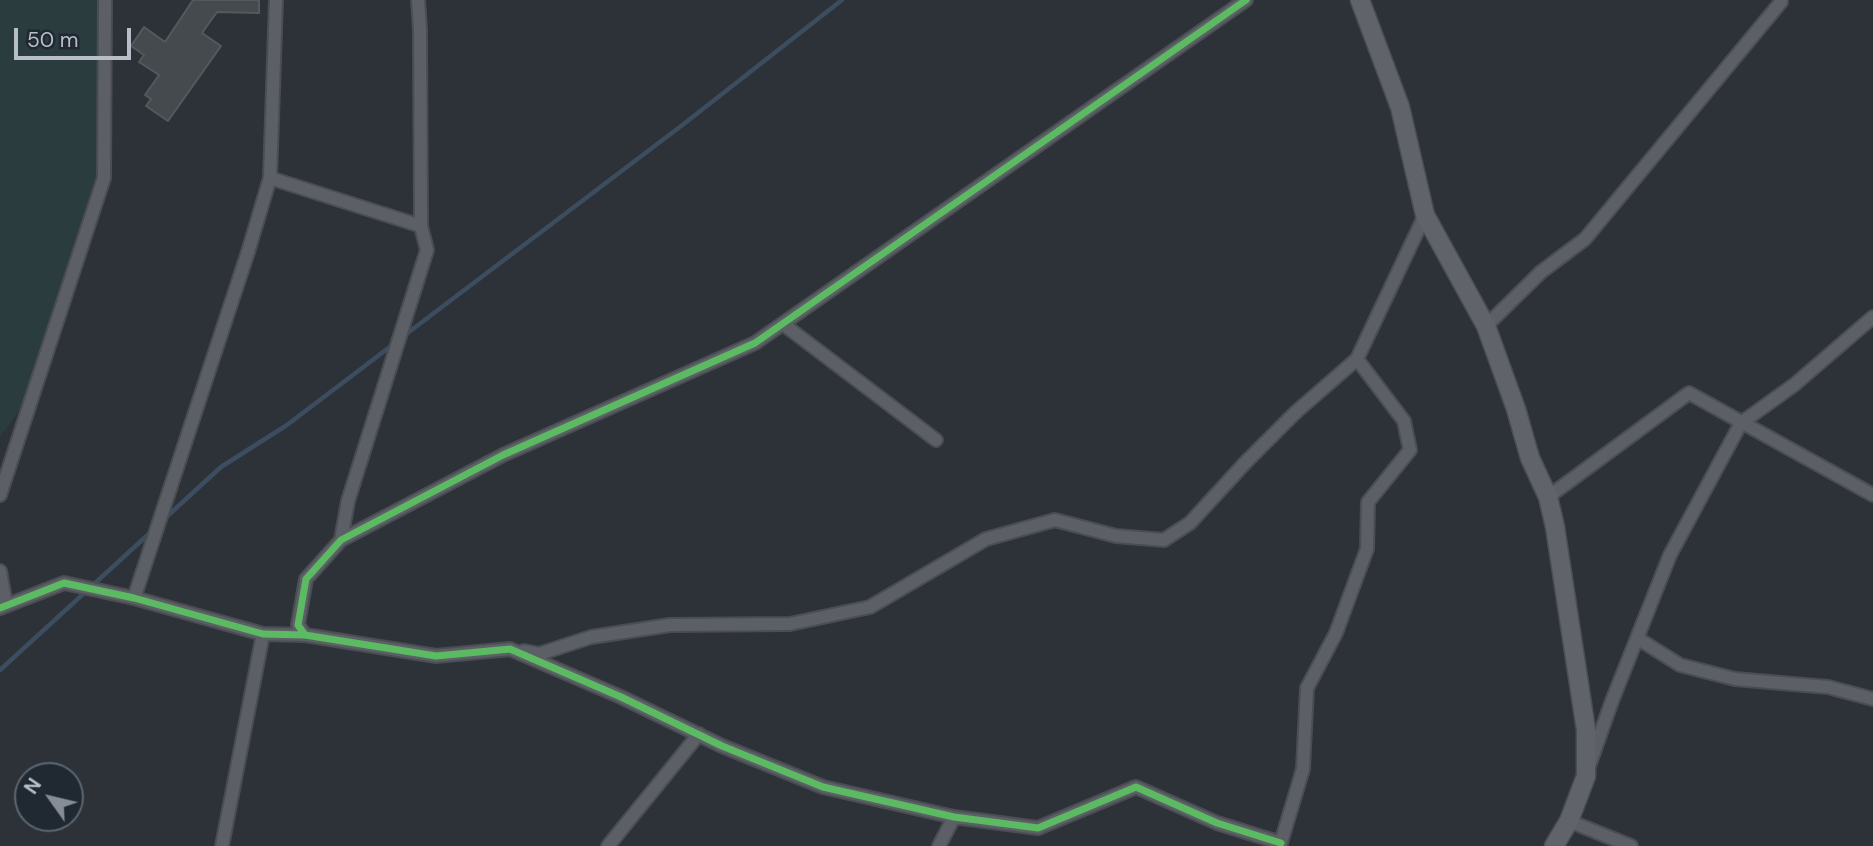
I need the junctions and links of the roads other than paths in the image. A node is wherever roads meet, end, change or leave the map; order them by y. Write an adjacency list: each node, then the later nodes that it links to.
1 (105, 0): 16 (street)
2 (276, 0): 7 (street)
3 (418, 0): 9 (street)
4 (1246, 0): 11 (street)
5 (1360, 0): 8 (street)
6 (1782, 1): 12 (street)
7 (270, 178): 9 (street); 21 (street)
8 (1425, 215): 12 (street); 13 (street)
9 (421, 226): 19 (street)
10 (1873, 317): 14 (street)
11 (783, 324): 15 (street); 19 (street)
12 (1486, 326): 18 (street)
13 (1357, 359): 26 (street); 32 (street)
14 (1741, 423): 17 (street); 18 (street); 25 (street)
15 (936, 440)
16 (0, 495)
17 (1873, 495)
18 (1548, 497): 29 (street)
19 (341, 540): 24 (street)
20 (0, 571): 22 (street)
21 (134, 598): 22 (street); 23 (street)
22 (3, 606)
23 (263, 634): 24 (street); 33 (street)
24 (305, 635): 26 (street)
25 (1637, 638): 27 (street); 29 (street)
26 (509, 649): 28 (street)
27 (1873, 699)
28 (699, 734): 30 (street); 34 (street)
29 (1586, 776): 31 (street)
30 (954, 817): 32 (street); 35 (street)
31 (1569, 821): 36 (street); 37 (street)
32 (1280, 844)
33 (222, 846)
34 (608, 846)
35 (939, 846)
36 (1554, 846)
37 (1631, 846)

